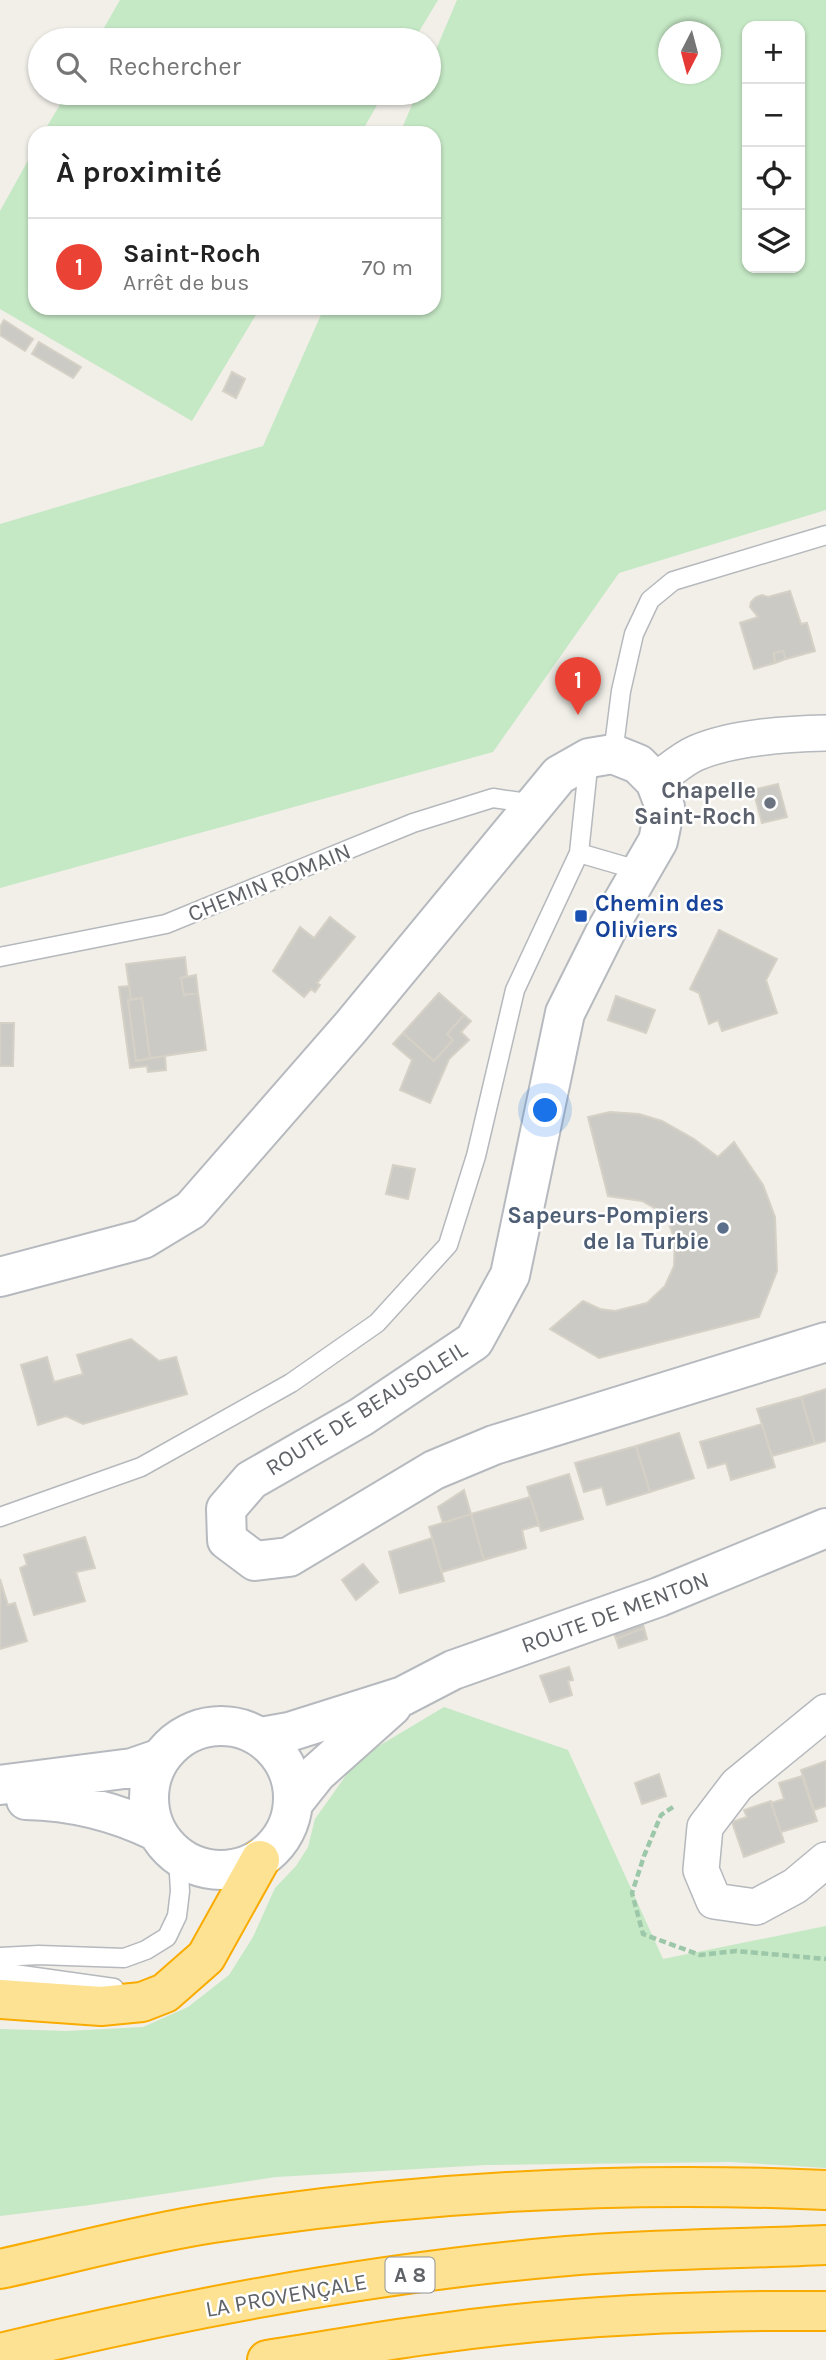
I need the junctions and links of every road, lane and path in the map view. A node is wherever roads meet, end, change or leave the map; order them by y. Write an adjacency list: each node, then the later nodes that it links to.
1 (826, 535): 3 (lane)
2 (826, 733): 4 (street)
3 (601, 756): 4 (street); 5 (street); 6 (lane)
4 (655, 780): 7 (street, ROUTE DE BEAUSOLEIL)
5 (534, 804): 8 (lane, CHEMIN ROMAIN); 9 (street)
6 (579, 853): 7 (lane); 11 (lane)
7 (640, 871): 10 (street, ROUTE DE BEAUSOLEIL)
8 (0, 957)
9 (0, 1277)
10 (826, 1342)
11 (0, 1517)
12 (826, 1528): 13 (street, ROUTE DE MENTON)
13 (404, 1696): 15 (street, ROUTE DE MENTON); 19 (street, ROUTE DE MENTON)
14 (826, 1712): 22 (street)
15 (261, 1737): 16 (street); 19 (street)
16 (160, 1758): 17 (street); 20 (street)
17 (0, 1785)
18 (0, 1799): 20 (street)
19 (294, 1802): 21 (street)
20 (167, 1844): 21 (street); 23 (lane)
21 (260, 1860): 25 (highway)
22 (826, 1860)
23 (0, 1957)
24 (0, 1972): 25 (lane)
25 (165, 1993): 26 (highway)
26 (0, 1999)
27 (826, 2190): 28 (highway)
28 (209, 2224): 29 (highway); 31 (highway)
29 (0, 2244)
30 (826, 2245): 33 (highway, LA PROVENÇALE / A 8)
31 (0, 2269)
32 (826, 2311): 34 (highway)
33 (0, 2353)
34 (267, 2360)

